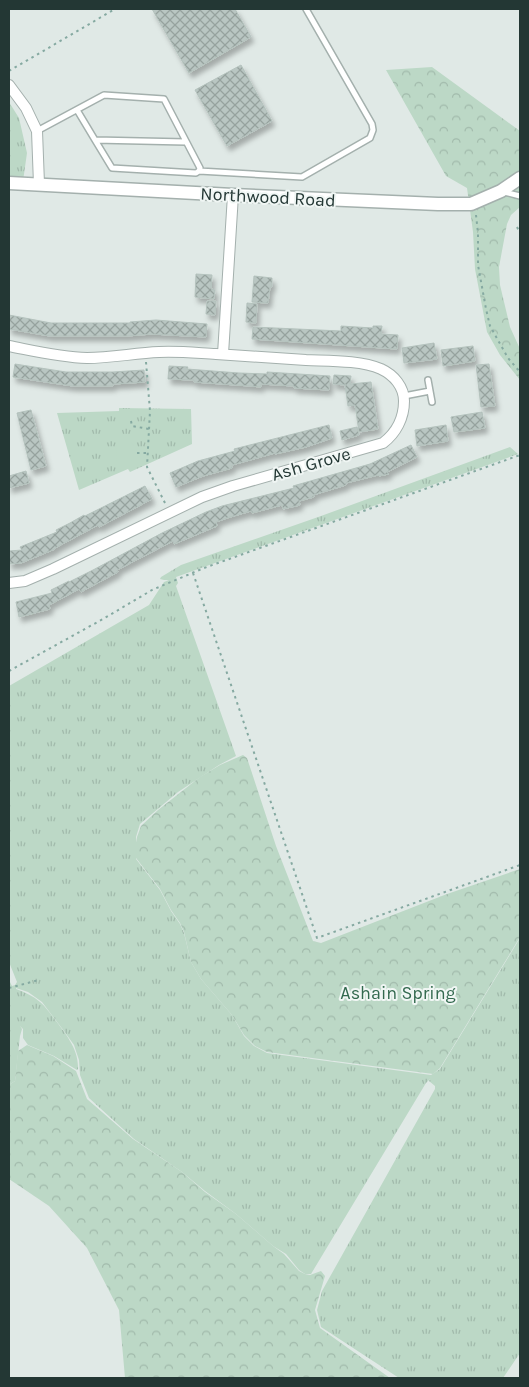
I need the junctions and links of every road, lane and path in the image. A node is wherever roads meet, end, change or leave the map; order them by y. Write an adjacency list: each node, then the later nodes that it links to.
1 (115, 9): 3 (path)
2 (306, 9): 9 (lane)
3 (9, 71)
4 (9, 85): 6 (street)
5 (77, 110): 6 (lane); 7 (lane); 8 (lane)
6 (37, 131): 12 (street)
7 (95, 140): 8 (lane); 9 (lane)
8 (186, 142): 9 (lane)
9 (199, 172)
10 (520, 178): 13 (street, Northwood Road)
11 (9, 183): 12 (street, Northwood Road)
12 (39, 184): 14 (street, Northwood Road)
13 (501, 191): 15 (lane); 16 (street, Northwood Road)
14 (233, 195): 16 (street, Northwood Road); 21 (street)
15 (520, 196)
16 (474, 202): 22 (path)
17 (518, 227): 18 (path)
18 (520, 232)
19 (9, 346): 20 (street)
20 (145, 353): 21 (street); 28 (path)
21 (223, 354): 25 (street)
22 (520, 372)
23 (428, 380): 24 (lane)
24 (430, 391): 25 (lane); 26 (lane)
25 (404, 396): 32 (street, Ash Grove)
26 (432, 402)
27 (131, 421): 28 (path)
28 (149, 429): 30 (path)
29 (137, 452): 30 (path)
30 (148, 453): 32 (path)
31 (520, 455): 33 (path)
32 (169, 513): 34 (street, Ash Grove)
33 (193, 573): 35 (path); 36 (path)
34 (9, 583)
35 (9, 671)
36 (520, 865)
37 (39, 980): 38 (path)
38 (9, 988)

